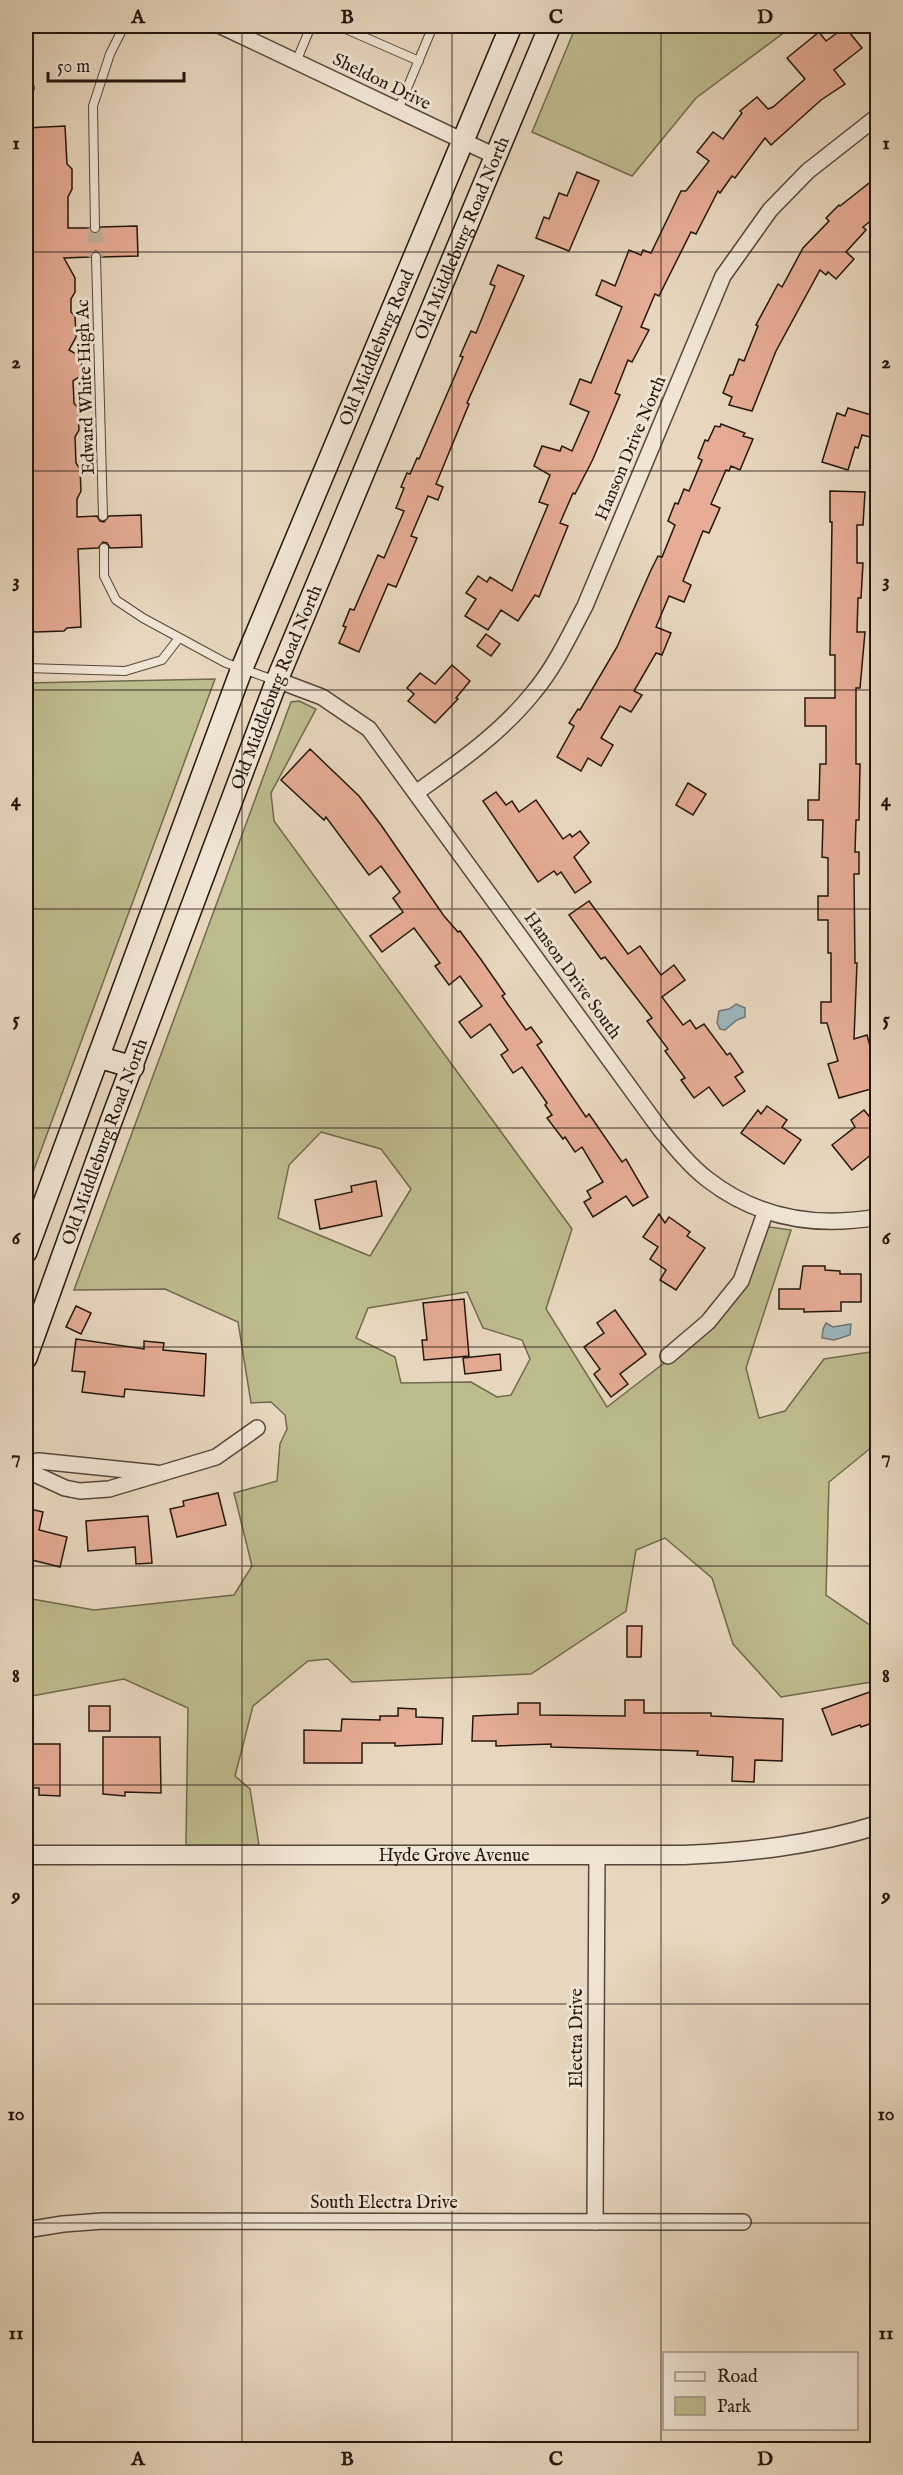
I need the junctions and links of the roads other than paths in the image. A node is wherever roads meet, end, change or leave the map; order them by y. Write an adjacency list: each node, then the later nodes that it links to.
1 (124, 26): 14 (lane)
2 (221, 26): 9 (street, Sheldon Drive)
3 (311, 26): 9 (lane)
4 (339, 26): 8 (lane)
5 (433, 26): 8 (lane)
6 (511, 26): 12 (main road, Old Middleburg Road)
7 (550, 26): 13 (main road, Old Middleburg Road North)
8 (419, 61): 10 (lane)
9 (296, 62): 10 (street, Sheldon Drive)
10 (398, 111): 12 (street, Sheldon Drive)
11 (878, 116): 22 (street, Hanson Drive North)
12 (461, 141): 13 (street, Sheldon Drive); 20 (main road, Old Middleburg Road)
13 (495, 156): 21 (main road, Old Middleburg Road North)
14 (95, 228)
15 (96, 257): 16 (lane, Edward White High Ac)
16 (103, 516)
17 (104, 548): 18 (lane)
18 (179, 638): 19 (lane); 20 (lane)
19 (26, 668)
20 (242, 668): 21 (lane); 23 (main road, Old Middleburg Road North)
21 (276, 680): 22 (street, Hanson Drive South); 24 (main road, Old Middleburg Road North)
22 (417, 792): 25 (street, Hanson Drive South)
23 (98, 1057): 24 (main road); 27 (main road, Old Middleburg Road North)
24 (133, 1067): 29 (main road, Old Middleburg Road North)
25 (765, 1213): 26 (street, Hanson Drive South); 28 (street)
26 (878, 1217)
27 (26, 1252)
28 (668, 1356)
29 (26, 1358)
30 (257, 1428): 33 (street)
31 (26, 1463): 33 (street)
32 (26, 1470): 33 (street)
33 (162, 1473)
34 (878, 1825): 35 (street, Hyde Grove Avenue)
35 (597, 1854): 36 (street, Hyde Grove Avenue); 37 (street, Electra Drive)
36 (26, 1855)
37 (595, 2222): 38 (street, South Electra Drive); 39 (street, South Electra Drive)
38 (743, 2222)
39 (26, 2230)

